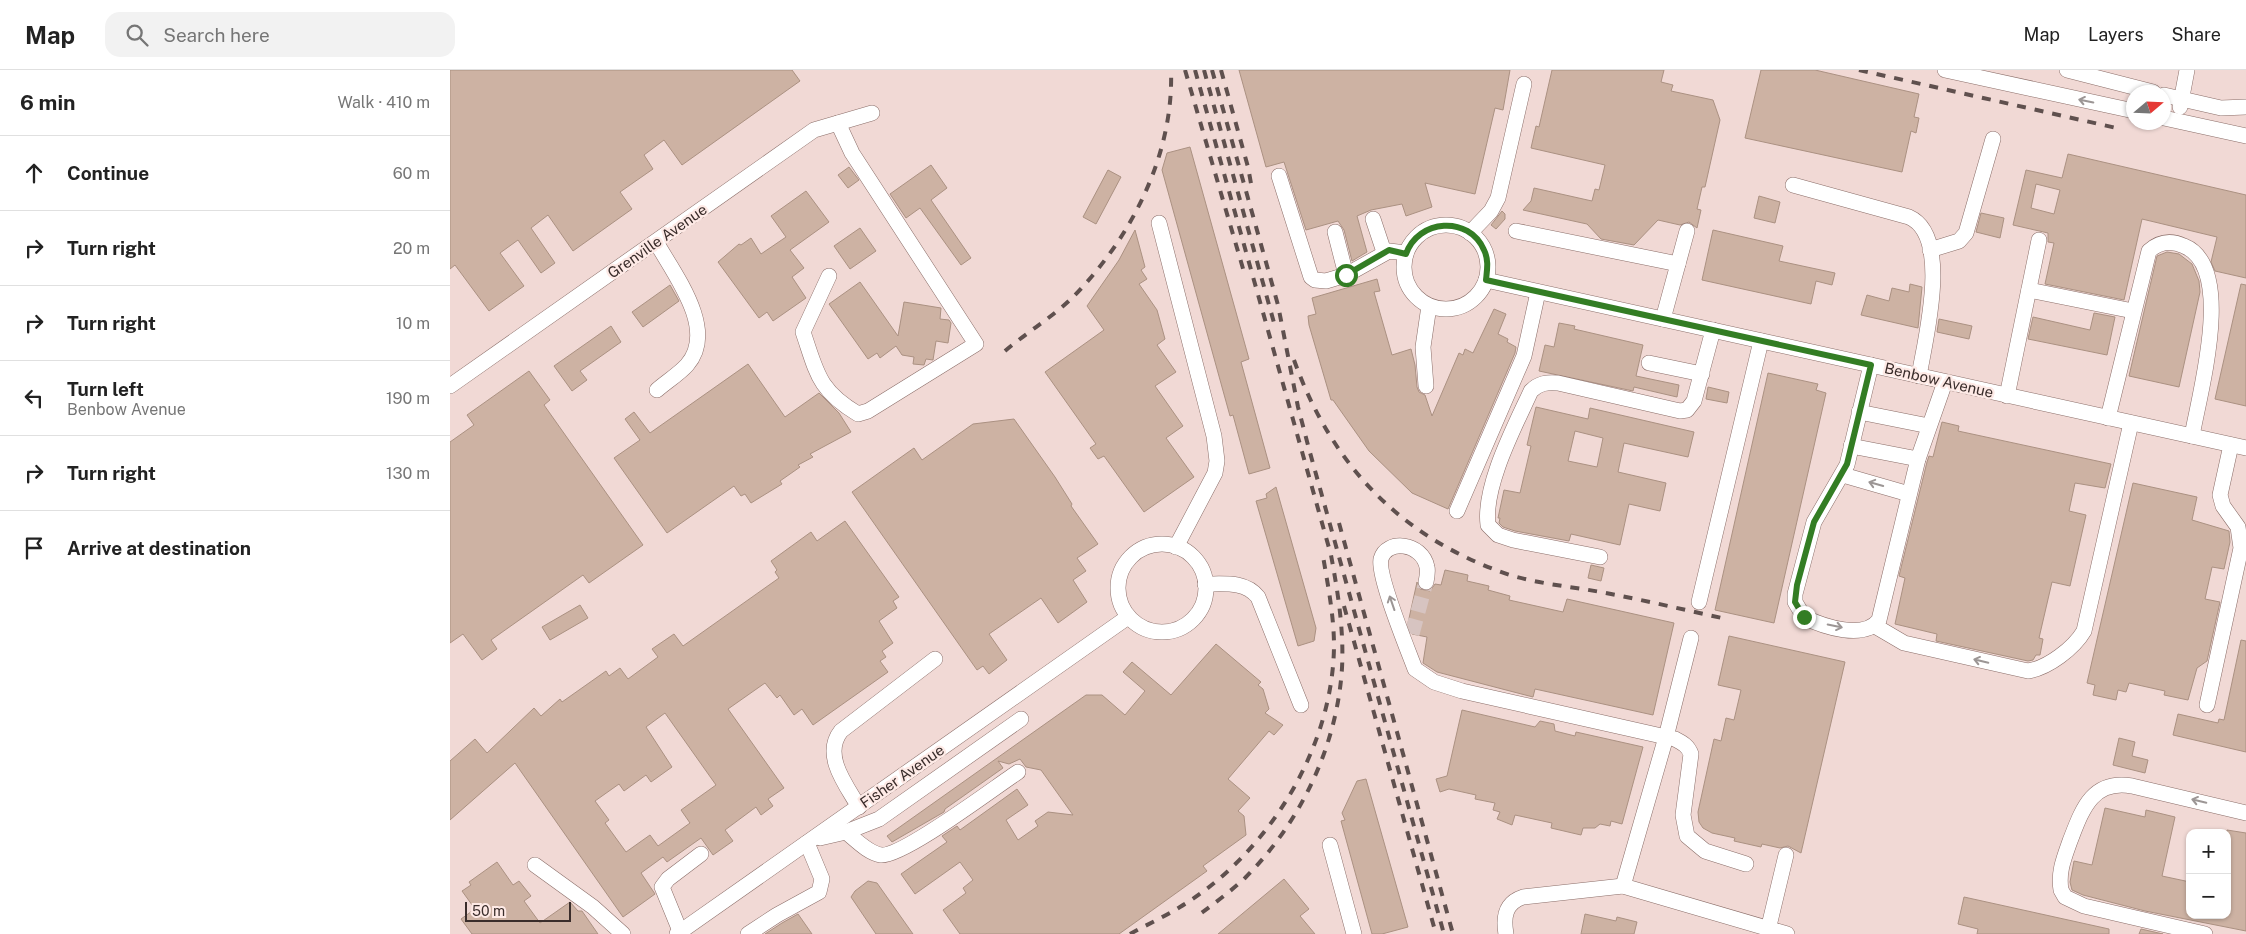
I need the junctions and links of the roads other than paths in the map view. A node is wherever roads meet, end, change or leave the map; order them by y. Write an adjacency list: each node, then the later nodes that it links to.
1 (1945, 70): 9 (lane, one-way to 1)
2 (2067, 70): 5 (lane)
3 (2187, 70): 7 (lane)
4 (1524, 84): 23 (lane)
5 (2126, 85)
6 (2171, 97): 7 (lane)
7 (2182, 99): 8 (lane); 11 (lane)
8 (2246, 107)
9 (2126, 109)
10 (872, 113): 13 (lane, Grenville Avenue)
11 (2171, 117)
12 (2171, 119): 14 (lane)
13 (838, 123): 25 (lane, Grenville Avenue); 31 (lane)
14 (2246, 136)
15 (1993, 139): 26 (lane)
16 (1279, 176): 30 (lane)
17 (1793, 185): 26 (lane)
18 (1373, 219): 27 (lane)
19 (1159, 223): 60 (lane)
20 (1516, 231): 29 (lane)
21 (1687, 231): 29 (lane)
22 (1335, 232): 30 (lane)
23 (1470, 233): 28 (lane); 32 (lane)
24 (2039, 240): 33 (lane)
25 (656, 242): 45 (lane, Grenville Avenue); 47 (lane)
26 (1930, 250): 43 (lane)
27 (1384, 252): 28 (lane); 30 (lane)
28 (1406, 254): 35 (lane)
29 (1678, 264): 37 (lane)
30 (1346, 275)
31 (829, 276)
32 (1486, 280): 34 (lane, Benbow Avenue); 35 (lane)
33 (2029, 290): 36 (lane); 48 (lane)
34 (1538, 292): 37 (lane, Benbow Avenue); 59 (lane)
35 (1429, 306): 46 (lane)
36 (2133, 311): 50 (lane); 53 (lane)
37 (1663, 319): 38 (lane, Benbow Avenue)
38 (1713, 330): 39 (lane, Benbow Avenue); 42 (lane)
39 (1761, 341): 41 (lane, Benbow Avenue); 64 (lane)
40 (1649, 363): 42 (lane)
41 (1871, 365): 43 (lane, Benbow Avenue); 49 (lane)
42 (1702, 374): 61 (lane)
43 (1919, 376): 44 (lane, Benbow Avenue)
44 (1945, 382): 48 (lane, Benbow Avenue); 52 (lane)
45 (450, 386)
46 (1426, 386)
47 (657, 390)
48 (2007, 396): 50 (lane, Benbow Avenue)
49 (1859, 412): 52 (lane); 54 (lane)
50 (2108, 418): 51 (lane, Benbow Avenue)
51 (2131, 423): 53 (lane, Benbow Avenue); 66 (lane, one-way to 66)
52 (1929, 426): 56 (lane)
53 (2192, 436): 55 (lane, Benbow Avenue)
54 (1851, 446): 56 (lane); 57 (lane)
55 (2239, 446): 72 (lane)
56 (1918, 459): 58 (lane)
57 (1843, 474): 58 (lane, one-way to 57); 66 (lane, one-way to 66)
58 (1909, 494): 66 (lane)
59 (1457, 511)
60 (1176, 547): 63 (lane); 65 (lane)
61 (1600, 557)
62 (1426, 582): 69 (lane, one-way to 62)
63 (1206, 584): 65 (lane); 71 (lane)
64 (1699, 602)
65 (1128, 617): 76 (lane, Fisher Avenue)
66 (1875, 626)
67 (1412, 634): 69 (lane)
68 (1691, 638): 74 (lane)
69 (1408, 649): 74 (lane)
70 (935, 659): 76 (lane)
71 (1301, 705)
72 (2207, 705)
73 (1021, 720): 78 (lane)
74 (1666, 737): 83 (lane); 85 (lane)
75 (1018, 772): 78 (lane)
76 (859, 807): 79 (lane, Fisher Avenue)
77 (2246, 813): 93 (lane, one-way to 93)
78 (846, 832): 79 (lane)
79 (810, 841): 87 (lane, Fisher Avenue); 89 (lane)
80 (1330, 846): 90 (lane)
81 (701, 854): 87 (lane)
82 (1786, 855): 86 (lane)
83 (1746, 864)
84 (535, 865): 88 (lane)
85 (1623, 886): 86 (lane); 91 (lane)
86 (1768, 930): 92 (lane)
87 (679, 933)
88 (623, 934)
89 (748, 934)
90 (1354, 934)
91 (1506, 934)
92 (1787, 934)
93 (2205, 934)

